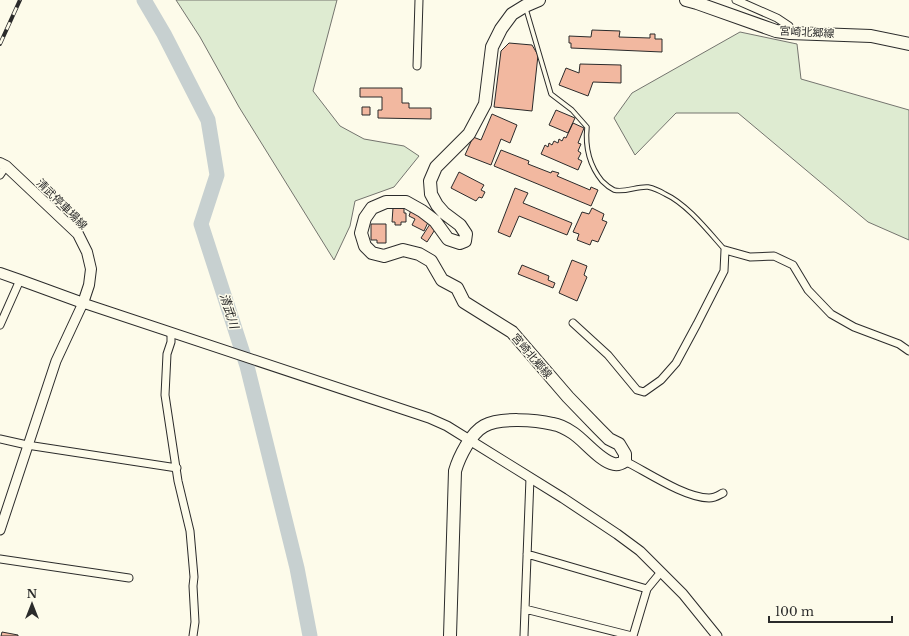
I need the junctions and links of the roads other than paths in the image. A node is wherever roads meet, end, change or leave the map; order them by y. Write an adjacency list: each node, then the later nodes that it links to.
1 (419, 0): 8 (street)
2 (539, 0): 5 (main road, 宮崎北郷線)
3 (686, 0): 6 (main road, 宮崎北郷線)
4 (736, 0): 6 (street)
5 (524, 3): 11 (lane); 22 (main road, 宮崎北郷線)
6 (790, 33): 7 (main road, 宮崎北郷線)
7 (909, 44)
8 (417, 66)
9 (3, 165): 10 (street); 14 (main road, 清武停車場線)
10 (0, 176)
11 (725, 250): 15 (street); 18 (street)
12 (0, 273): 13 (main road)
13 (20, 280): 14 (main road); 16 (street)
14 (83, 303): 17 (street); 21 (street)
15 (573, 323)
16 (0, 325)
17 (171, 333): 20 (street); 23 (street)
18 (909, 350)
19 (0, 439): 21 (street)
20 (470, 440): 22 (main road); 24 (street); 34 (main road)
21 (27, 445): 23 (street); 26 (street)
22 (625, 461): 25 (street)
23 (177, 468): 33 (street)
24 (530, 478): 27 (street); 29 (street)
25 (723, 492)
26 (0, 530)
27 (527, 554): 31 (street); 32 (street)
28 (0, 560): 30 (street)
29 (661, 572): 31 (street); 37 (street)
30 (129, 578)
31 (647, 590): 36 (street)
32 (525, 609): 35 (street); 36 (street)
33 (193, 636)
34 (450, 636)
35 (524, 636)
36 (633, 636)
37 (717, 636)

